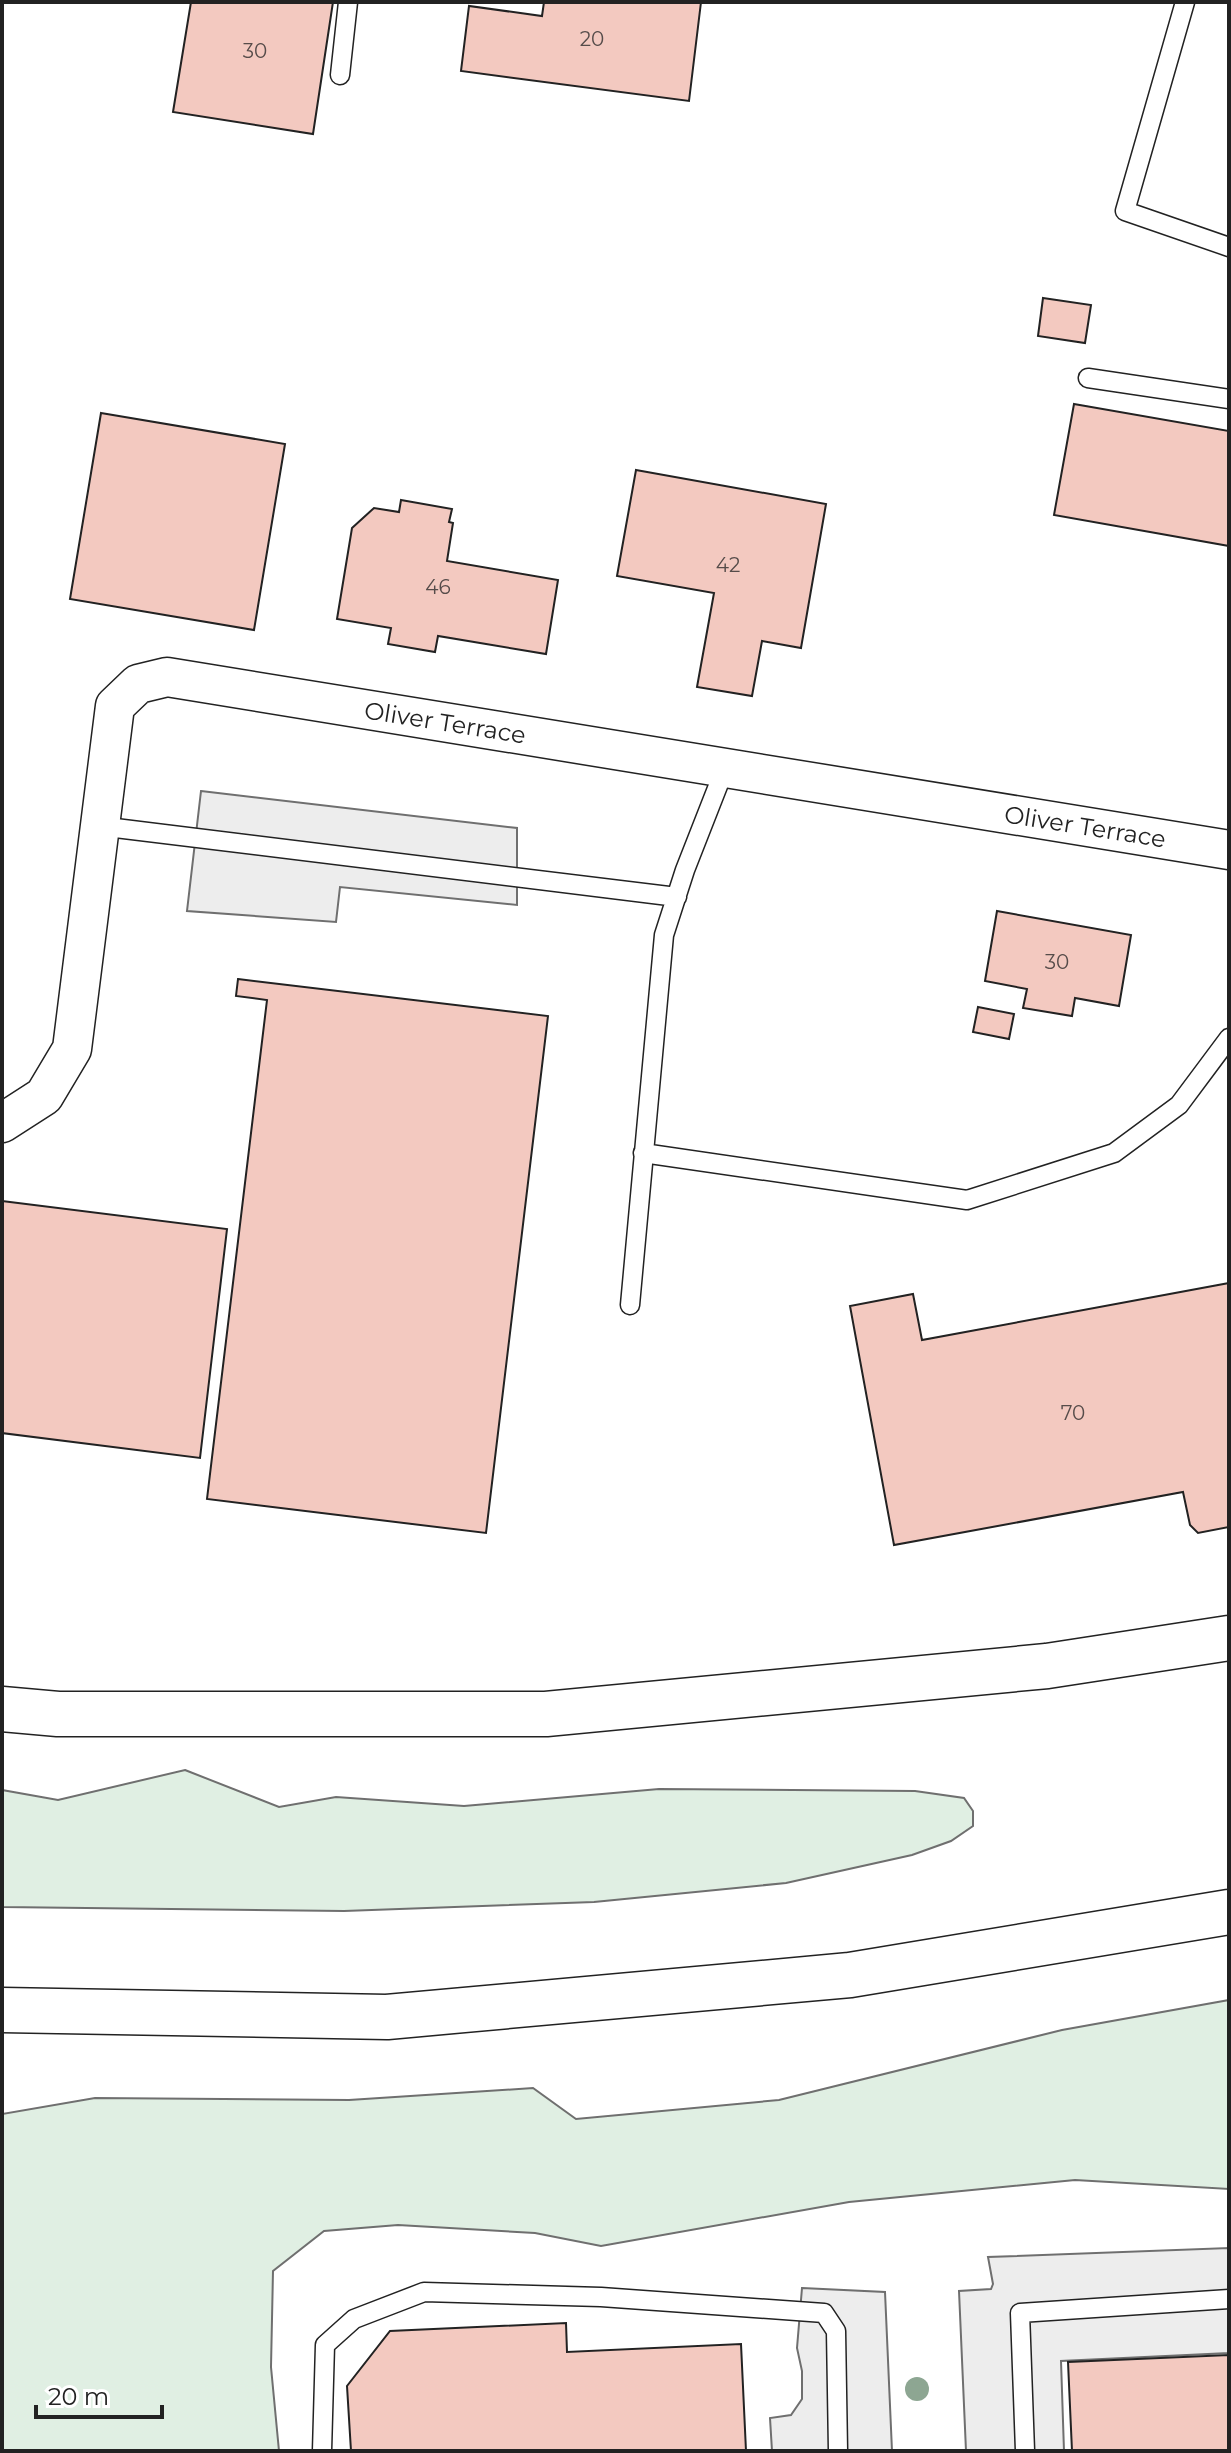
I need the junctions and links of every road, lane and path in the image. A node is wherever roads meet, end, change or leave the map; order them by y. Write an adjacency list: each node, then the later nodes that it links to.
1 (348, 2): 3 (lane)
2 (1185, 2): 4 (lane)
3 (340, 75)
4 (1229, 247)
5 (1088, 378): 6 (lane)
6 (1229, 399)
7 (725, 768): 8 (street, Oliver Terrace); 9 (street, Oliver Terrace); 10 (lane)
8 (99, 826): 10 (lane); 12 (street, Oliver Terrace)
9 (1229, 850)
10 (677, 897): 13 (lane)
11 (1229, 1038): 13 (lane)
12 (2, 1123)
13 (643, 1153): 14 (lane)
14 (630, 1305)
15 (1229, 1638): 16 (highway)
16 (2, 1709)
17 (1229, 1912): 18 (highway)
18 (2, 2010)
19 (1229, 2299): 22 (lane)
20 (322, 2451): 21 (lane)
21 (838, 2451)
22 (1025, 2451)

